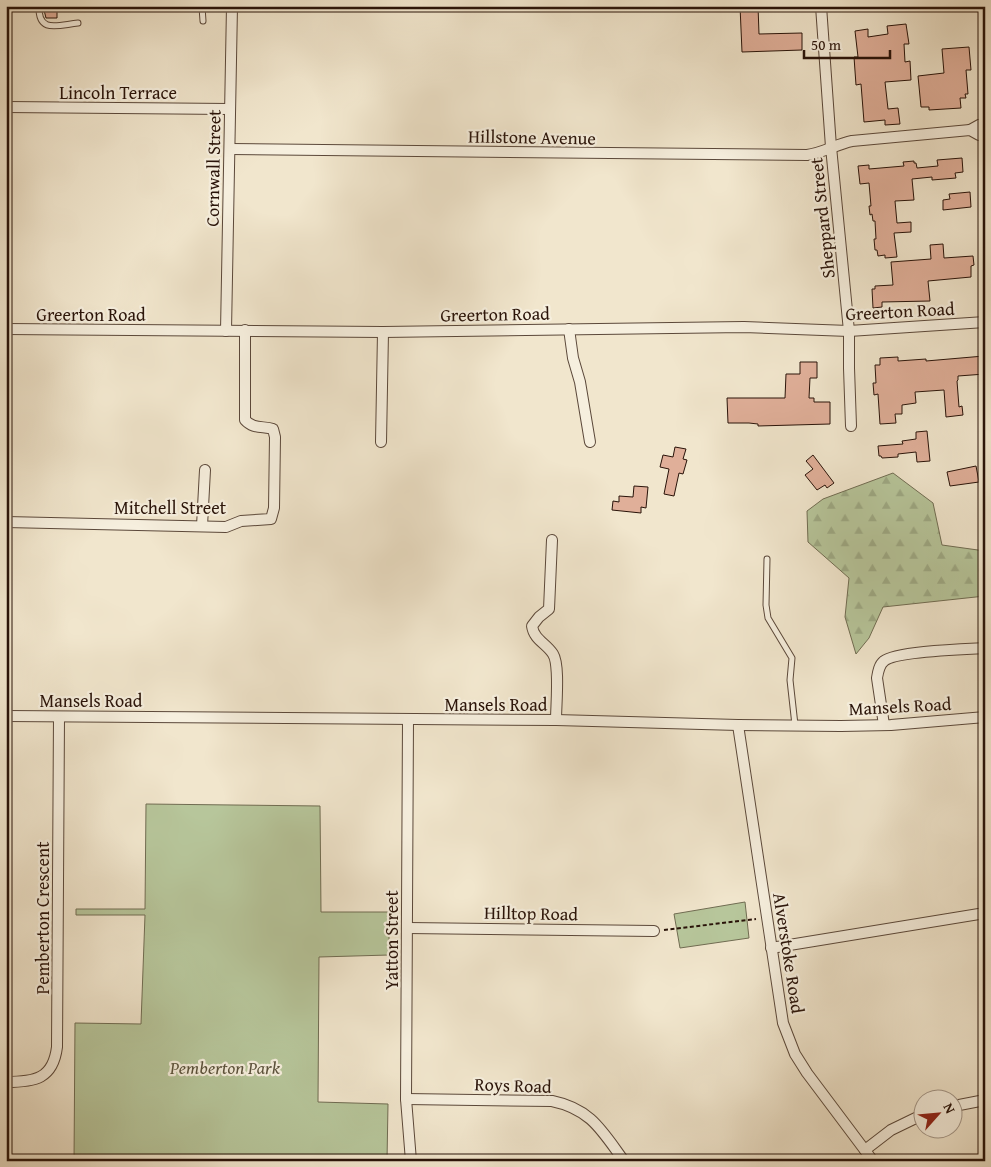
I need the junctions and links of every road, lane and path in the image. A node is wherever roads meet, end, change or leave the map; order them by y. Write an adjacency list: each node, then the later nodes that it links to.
1 (39, 6): 6 (lane)
2 (232, 6): 8 (street, Cornwall Street)
3 (821, 6): 13 (street, Sheppard Street)
4 (202, 8): 5 (lane)
5 (203, 21)
6 (78, 23)
7 (6, 107): 8 (street, Lincoln Terrace)
8 (230, 109): 12 (street, Cornwall Street)
9 (985, 124): 10 (street)
10 (970, 130): 11 (street); 13 (street, Hillstone Avenue)
11 (985, 135)
12 (230, 148): 13 (street, Hillstone Avenue); 17 (street, Cornwall Street)
13 (831, 148): 19 (street, Sheppard Street)
14 (985, 322): 19 (street, Greerton Road)
15 (6, 329): 17 (street, Greerton Road)
16 (569, 329): 19 (street, Greerton Road); 20 (street, Greerton Road); 23 (street)
17 (226, 330): 18 (street, Greerton Road)
18 (245, 330): 20 (street, Greerton Road); 26 (street, Mitchell Street)
19 (849, 331): 21 (street, Sheppard Street)
20 (383, 332): 22 (street)
21 (851, 426)
22 (381, 442)
23 (590, 442)
24 (205, 470): 26 (street)
25 (6, 522): 26 (street, Mitchell Street)
26 (202, 526)
27 (552, 540): 34 (street)
28 (767, 558): 37 (lane)
29 (985, 648): 36 (street)
30 (6, 716): 31 (street, Mansels Road)
31 (59, 717): 33 (street, Mansels Road); 43 (street, Pemberton Crescent)
32 (985, 717): 36 (street, Mansels Road)
33 (408, 720): 34 (street, Mansels Road); 40 (street, Yatton Street)
34 (556, 720): 35 (street, Mansels Road)
35 (738, 725): 37 (street, Mansels Road); 39 (street, Alverstoke Road)
36 (884, 725): 37 (street, Mansels Road)
37 (795, 726)
38 (985, 913): 42 (street)
39 (767, 917): 41 (path); 42 (street, Alverstoke Road)
40 (408, 928): 41 (street, Hilltop Road); 44 (street, Yatton Street)
41 (654, 931)
42 (772, 948): 48 (street, Alverstoke Road)
43 (6, 1082)
44 (406, 1099): 49 (street, Yatton Street); 50 (street, Roys Road)
45 (985, 1100): 46 (street)
46 (964, 1104)
47 (914, 1119): 48 (street)
48 (865, 1150): 51 (street, Alverstoke Road)
49 (411, 1161)
50 (624, 1161)
51 (872, 1161)

